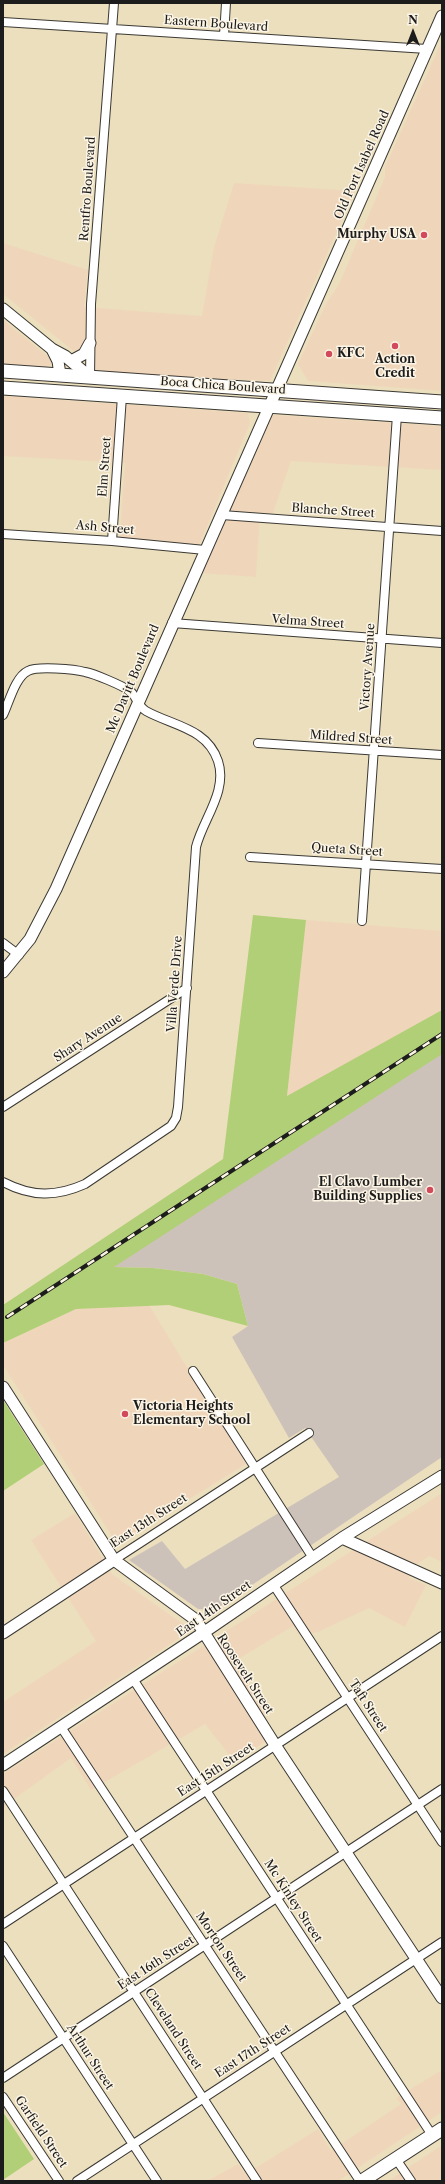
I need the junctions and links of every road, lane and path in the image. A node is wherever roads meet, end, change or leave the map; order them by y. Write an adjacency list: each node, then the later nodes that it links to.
1 (114, 3): 5 (street, Rentfro Boulevard)
2 (226, 3): 6 (street)
3 (442, 16): 7 (street, Old Port Isabel Road)
4 (3, 22): 5 (street, Eastern Boulevard)
5 (112, 29): 6 (street, Eastern Boulevard); 9 (street, Rentfro Boulevard)
6 (224, 36): 7 (street, Eastern Boulevard)
7 (427, 49): 16 (street, Old Port Isabel Road)
8 (3, 309): 10 (street)
9 (90, 343): 11 (street); 14 (street, Rentfro Boulevard)
10 (52, 350): 11 (street); 13 (street)
11 (71, 361): 14 (street)
12 (3, 371): 13 (main road, Boca Chica Boulevard)
13 (60, 375): 14 (main road, Boca Chica Boulevard)
14 (90, 376): 16 (main road, Boca Chica Boulevard)
15 (3, 388): 17 (main road, Boca Chica Boulevard)
16 (276, 390): 18 (main road, Boca Chica Boulevard); 19 (street, Mc Davitt Boulevard)
17 (122, 396): 19 (main road, Boca Chica Boulevard); 26 (street, Elm Street)
18 (442, 402)
19 (269, 406): 20 (main road, Boca Chica Boulevard); 22 (street, Mc Davitt Boulevard)
20 (397, 415): 21 (main road, Boca Chica Boulevard); 23 (street, Victory Avenue)
21 (442, 418)
22 (222, 515): 23 (street, Blanche Street); 27 (street, Mc Davitt Boulevard)
23 (390, 528): 24 (street, Blanche Street); 29 (street, Victory Avenue)
24 (442, 531)
25 (3, 534): 26 (street, Ash Street)
26 (112, 541): 27 (street, Ash Street)
27 (205, 550): 28 (street, Mc Davitt Boulevard)
28 (172, 623): 29 (street, Velma Street); 31 (street, Mc Davitt Boulevard)
29 (382, 640): 30 (street, Velma Street); 34 (street, Victory Avenue)
30 (442, 643)
31 (137, 704): 32 (street, Villa Verde Drive); 41 (street, Mc Davitt Boulevard); 43 (street, Villa Verde Drive)
32 (3, 715)
33 (258, 743): 34 (street, Mildred Street)
34 (374, 752): 35 (street, Mildred Street); 37 (street, Victory Avenue)
35 (442, 755)
36 (250, 856): 37 (street, Queta Street)
37 (366, 864): 38 (street, Queta Street); 39 (street, Victory Avenue)
38 (442, 869)
39 (362, 921)
40 (3, 943): 41 (street)
41 (19, 955): 42 (street, Mc Davitt Boulevard)
42 (3, 972)
43 (187, 988): 44 (street, Shary Avenue); 45 (street, Villa Verde Drive)
44 (3, 1107)
45 (3, 1182)
46 (193, 1370): 49 (street)
47 (3, 1387): 53 (street, Roosevelt Street)
48 (309, 1433): 49 (street, East 13th Street)
49 (255, 1466): 52 (street); 53 (street, East 13th Street)
50 (442, 1476): 51 (street, East 14th Street)
51 (342, 1538): 52 (street, East 14th Street); 54 (street)
52 (313, 1558): 55 (street, East 14th Street)
53 (114, 1560): 56 (street, East 13th Street); 57 (street, Roosevelt Street)
54 (442, 1583)
55 (273, 1584): 57 (street, East 14th Street); 60 (street, Taft Street)
56 (3, 1633)
57 (203, 1633): 59 (street, East 14th Street); 62 (street, Roosevelt Street)
58 (442, 1636): 60 (street, East 15th Street)
59 (133, 1680): 61 (street, East 14th Street); 65 (street, Mc Kinley Street)
60 (348, 1697): 62 (street, East 15th Street); 67 (street, Taft Street)
61 (61, 1727): 63 (street, East 14th Street); 68 (street, Morton Street)
62 (275, 1745): 65 (street, East 15th Street); 70 (street, Roosevelt Street)
63 (3, 1765)
64 (442, 1789): 67 (street, East 16th Street)
65 (206, 1790): 68 (street, East 15th Street); 72 (street, Mc Kinley Street)
66 (3, 1791): 71 (street, Cleveland Street)
67 (418, 1805): 69 (street, Taft Street); 70 (street, East 16th Street)
68 (134, 1838): 71 (street, East 15th Street); 75 (street, Morton Street)
69 (442, 1842)
70 (346, 1852): 72 (street, East 16th Street); 77 (street, Roosevelt Street)
71 (64, 1884): 73 (street, East 15th Street); 78 (street, Cleveland Street)
72 (277, 1898): 75 (street, East 16th Street); 80 (street, Mc Kinley Street)
73 (3, 1924)
74 (442, 1942): 77 (street, East 17th Street)
75 (205, 1945): 78 (street, East 16th Street); 82 (street, Morton Street)
76 (3, 1946): 81 (street, Arthur Street)
77 (416, 1959): 79 (street, Roosevelt Street); 80 (street, East 17th Street)
78 (134, 1992): 81 (street, East 16th Street); 85 (street, Cleveland Street)
79 (442, 1998)
80 (347, 2004): 82 (street, East 17th Street); 86 (street, Mc Kinley Street)
81 (64, 2038): 83 (street, East 16th Street); 87 (street, Arthur Street)
82 (275, 2051): 85 (street, East 17th Street); 93 (street, Morton Street)
83 (3, 2078)
84 (3, 2097): 89 (street, Garfield Street)
85 (204, 2098): 87 (street, East 17th Street); 92 (street, Cleveland Street)
86 (437, 2132): 88 (main road)
87 (134, 2144): 90 (street, East 17th Street); 91 (street, Arthur Street)
88 (396, 2159): 93 (main road); 94 (street)
89 (59, 2181)
90 (77, 2181)
91 (157, 2181)
92 (257, 2181)
93 (361, 2181)
94 (411, 2181)

